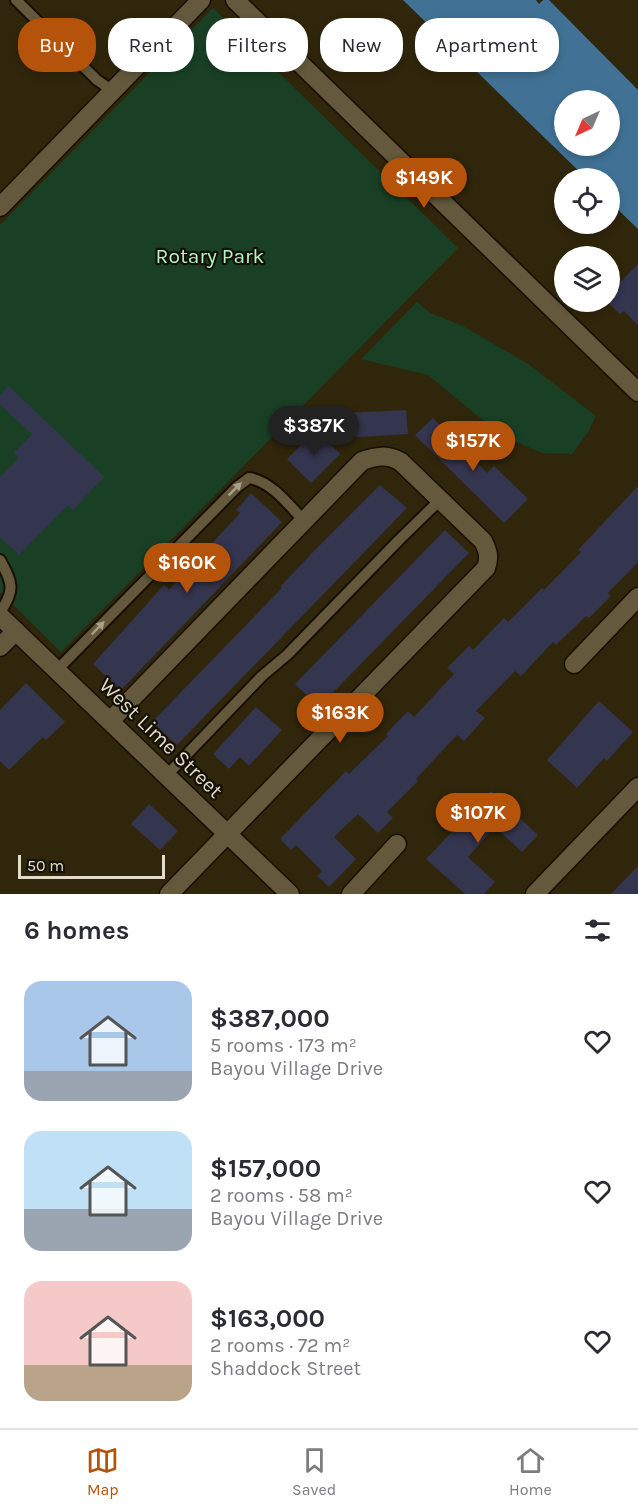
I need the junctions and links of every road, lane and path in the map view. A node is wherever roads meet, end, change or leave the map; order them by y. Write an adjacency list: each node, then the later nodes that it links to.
1 (16, 0): 4 (lane)
2 (201, 0): 4 (street)
3 (235, 0): 6 (street)
4 (113, 91): 5 (street)
5 (2, 201)
6 (638, 392)
7 (440, 500): 8 (street); 17 (lane); 19 (street)
8 (304, 521): 15 (lane, one-way to 8); 16 (street)
9 (0, 560): 11 (lane)
10 (638, 597): 14 (street)
11 (0, 614): 12 (street, West Lime Street)
12 (16, 631): 13 (street); 15 (street, West Lime Street)
13 (0, 647)
14 (574, 664)
15 (57, 670): 16 (street, West Lime Street)
16 (111, 720): 17 (street, West Lime Street)
17 (167, 775): 19 (street, West Lime Street)
18 (638, 787): 24 (street)
19 (227, 834): 21 (street); 22 (street, West Lime Street)
20 (397, 844): 23 (street)
21 (169, 894)
22 (290, 894)
23 (351, 894)
24 (535, 894)

